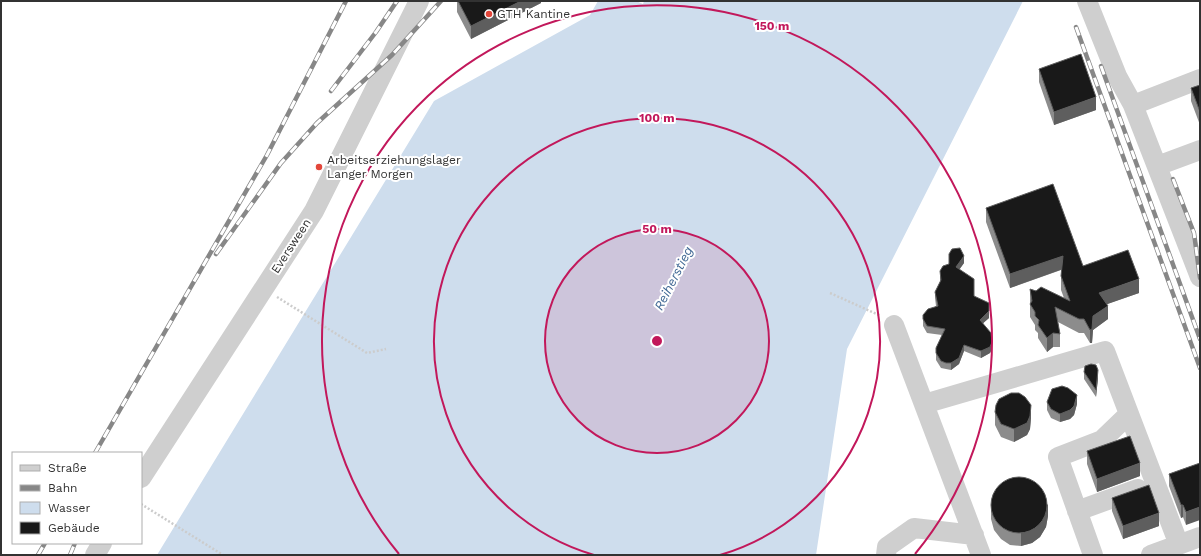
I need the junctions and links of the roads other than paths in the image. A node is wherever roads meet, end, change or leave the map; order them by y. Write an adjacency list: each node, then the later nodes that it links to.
1 (419, 1): 11 (street, Eversween)
2 (1087, 1): 4 (street)
3 (1200, 79): 4 (street)
4 (1133, 105): 6 (street)
5 (1200, 150): 6 (street)
6 (1157, 166): 7 (street)
7 (1200, 277)
8 (888, 321): 9 (street)
9 (924, 404): 10 (street); 14 (street)
10 (1129, 414): 12 (street); 13 (street)
11 (142, 476)
12 (1155, 483): 13 (street); 17 (street)
13 (1077, 511): 21 (street)
14 (974, 535): 19 (street); 20 (street)
15 (1200, 537): 17 (street)
16 (101, 544): 18 (street)
17 (1179, 545): 22 (street)
18 (95, 555)
19 (886, 555)
20 (981, 555)
21 (1093, 555)
22 (1152, 555)

